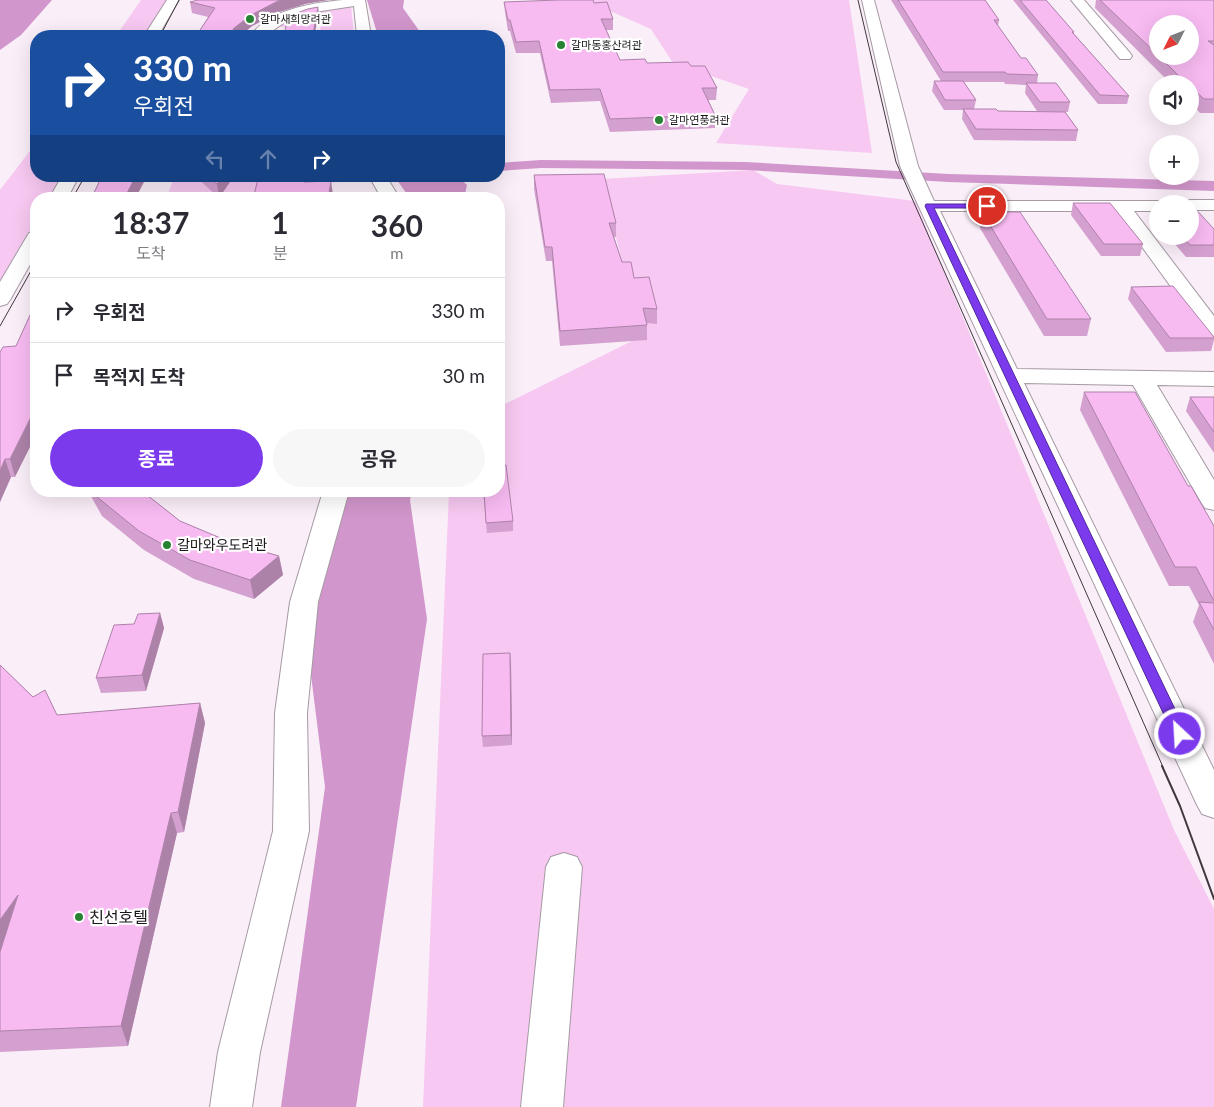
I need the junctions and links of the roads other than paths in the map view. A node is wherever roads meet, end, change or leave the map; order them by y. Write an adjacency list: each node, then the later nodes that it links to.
1 (173, 0): 5 (street)
2 (868, 0): 9 (street)
3 (1077, 0): 8 (street)
4 (360, 1): 6 (street); 7 (street)
5 (155, 30)
6 (264, 30)
7 (363, 30)
8 (1125, 56)
9 (919, 186): 12 (street); 17 (street)
10 (1199, 205): 11 (street)
11 (1214, 205)
12 (1121, 206): 13 (street); 16 (street)
13 (1149, 206)
14 (30, 248): 15 (street)
15 (0, 300)
16 (1214, 330)
17 (1010, 376): 18 (street); 22 (street)
18 (1141, 378): 19 (street); 21 (street)
19 (1214, 379)
20 (334, 497): 24 (street)
21 (1214, 502)
22 (1211, 793)
23 (564, 867): 25 (street)
24 (231, 1107)
25 (542, 1107)

